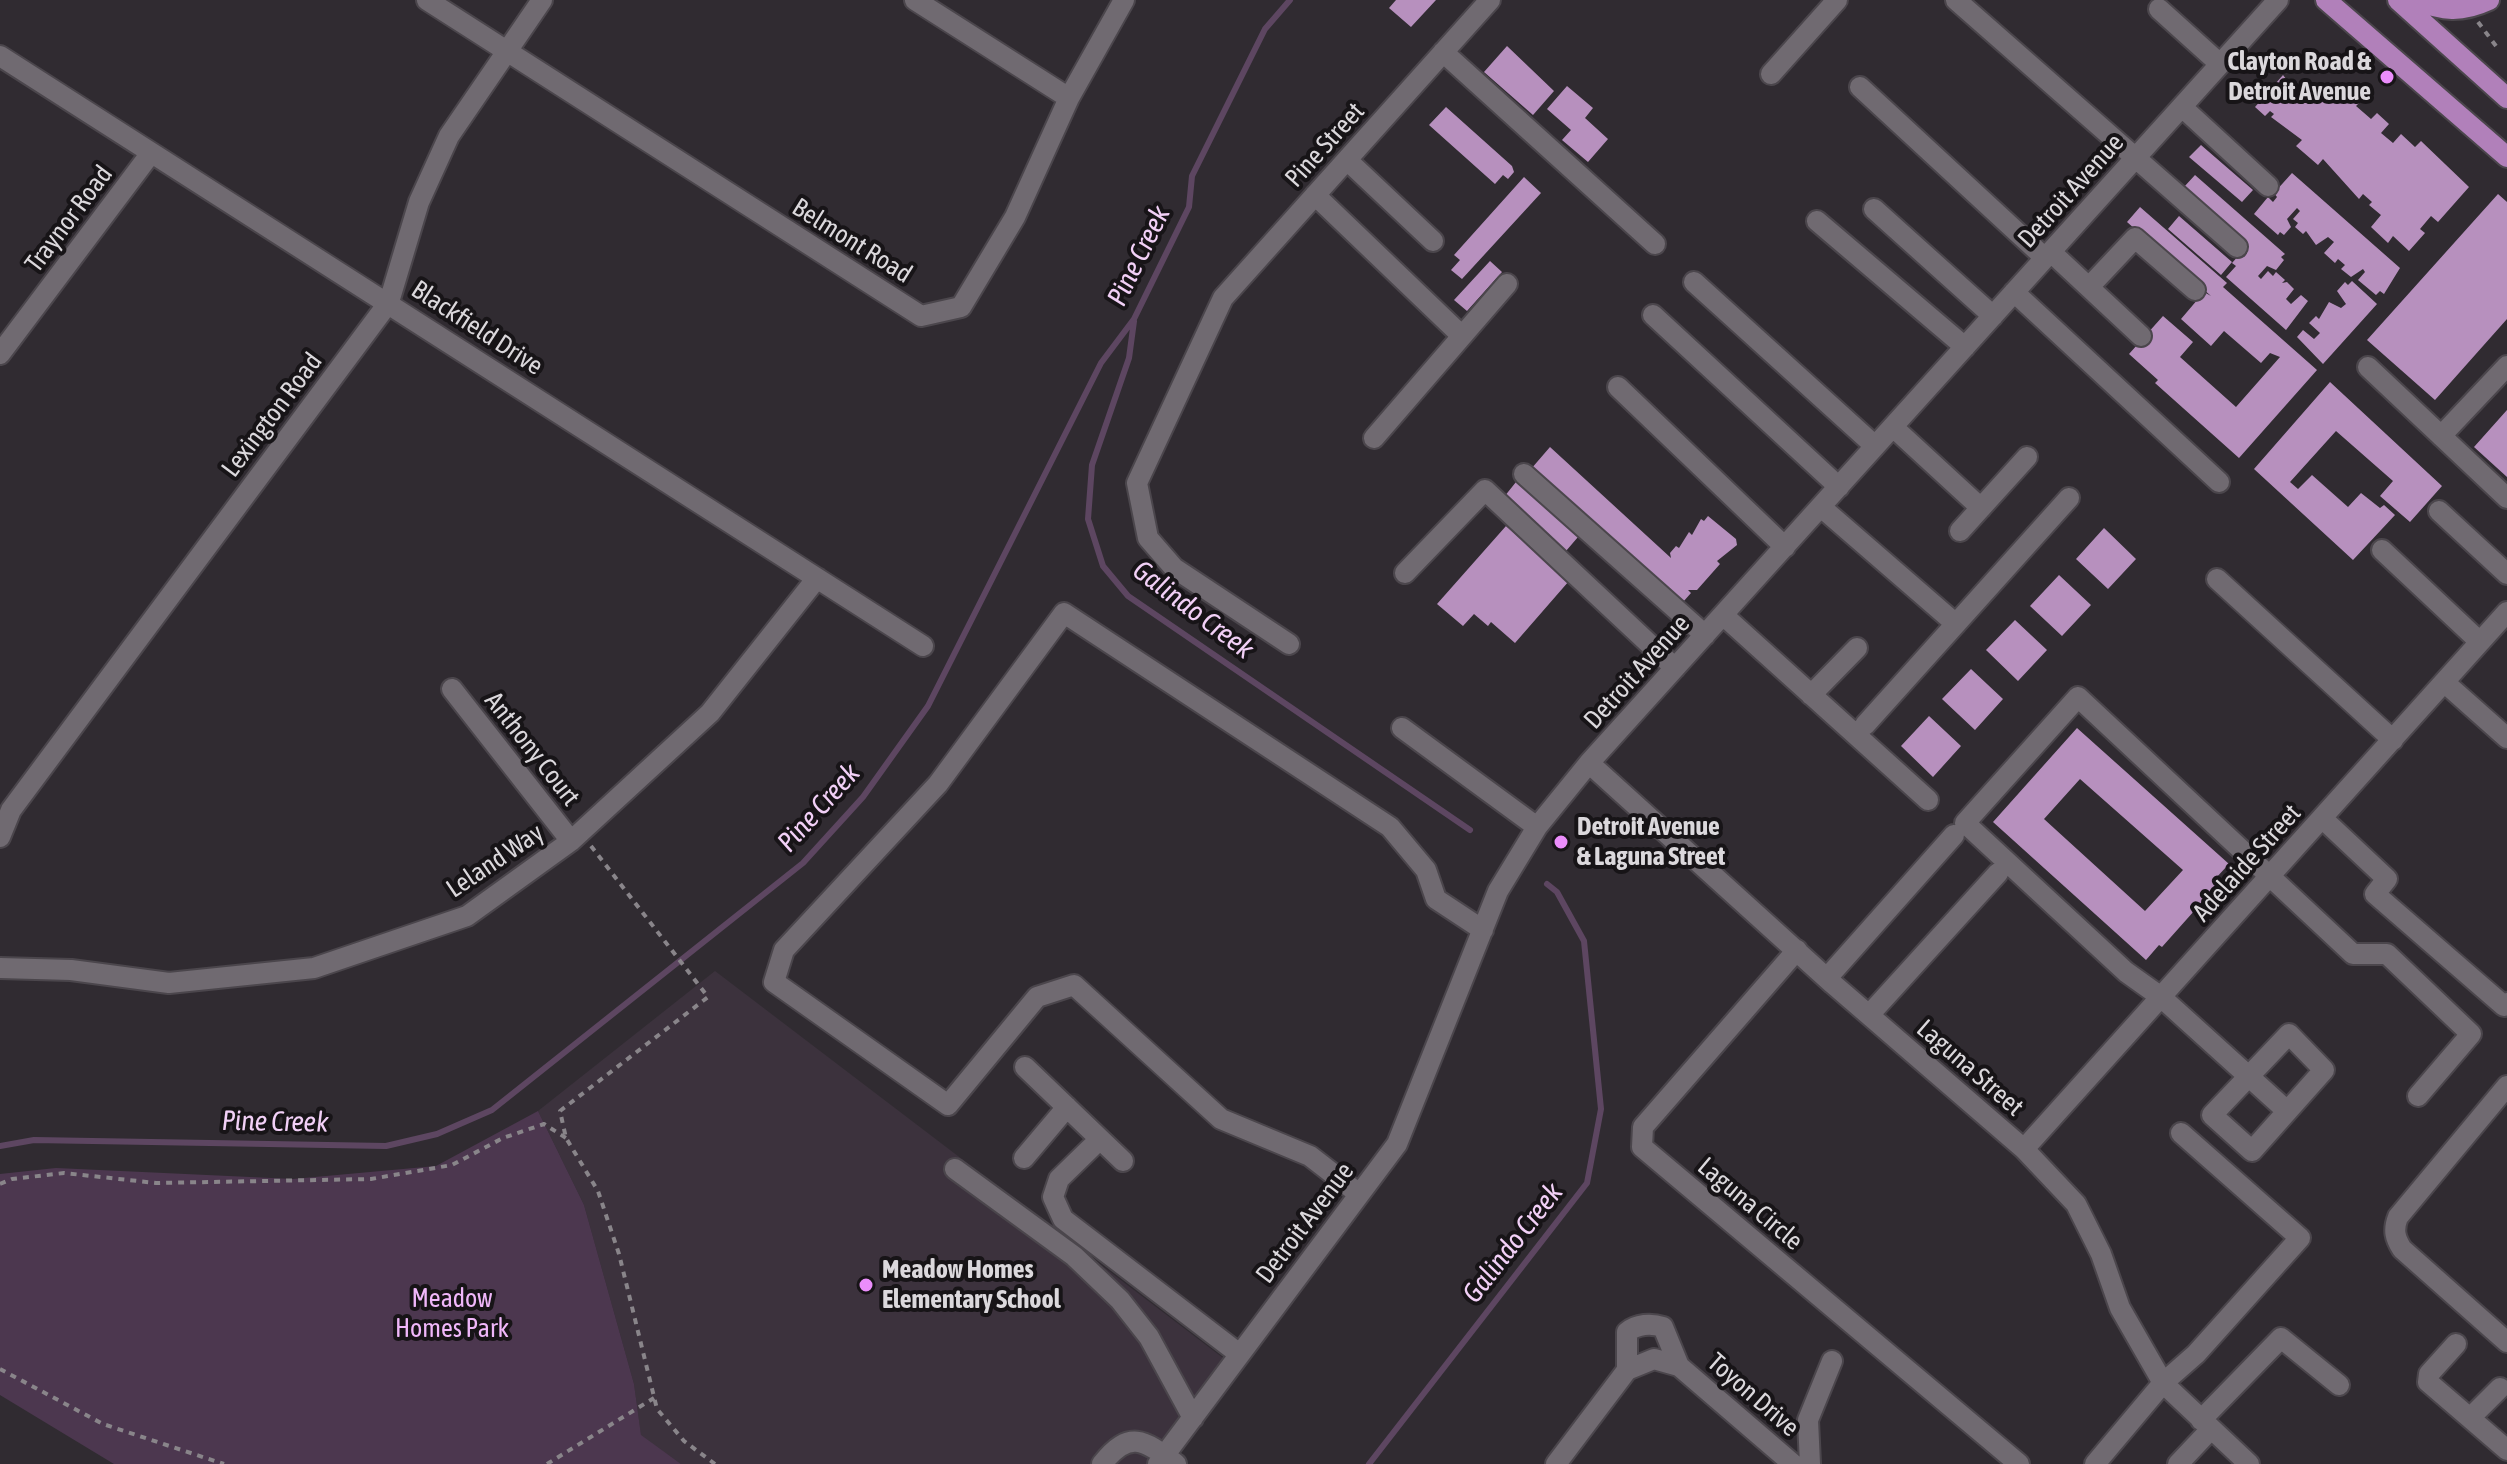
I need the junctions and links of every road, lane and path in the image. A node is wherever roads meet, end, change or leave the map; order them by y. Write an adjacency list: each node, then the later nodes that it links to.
1 (427, 0): 16 (street, Belmont Road)
2 (542, 0): 16 (street, Lexington Road)
3 (915, 0): 22 (street)
4 (1124, 0): 22 (street, Belmont Road)
5 (1490, 0): 17 (street, Pine Street)
6 (1837, 0): 20 (street)
7 (1956, 0): 26 (street)
8 (2278, 0): 19 (street, Detroit Avenue)
9 (2326, 0): 27 (main road)
10 (2398, 0): 23 (main road)
11 (2415, 0): 12 (main road)
12 (2489, 0)
13 (2159, 9): 19 (street)
14 (2474, 17): 15 (path)
15 (2496, 46)
16 (504, 50): 22 (street, Belmont Road); 42 (street, Lexington Road)
17 (1443, 52): 28 (street, Pine Street); 34 (street)
18 (0, 56): 25 (street, Blackfield Drive)
19 (2220, 64): 24 (street, Detroit Avenue)
20 (1771, 74)
21 (1860, 87): 36 (street)
22 (1069, 98)
23 (2507, 98)
24 (2182, 107): 26 (street, Detroit Avenue); 29 (street)
25 (151, 153): 42 (street, Blackfield Drive); 48 (street, Traynor Road)
26 (2137, 157): 35 (street); 36 (street, Detroit Avenue)
27 (2507, 157)
28 (1347, 160): 30 (street, Pine Street); 33 (street)
29 (2268, 186)
30 (1315, 195): 45 (street); 77 (street, Pine Street)
31 (1874, 209): 44 (street)
32 (1817, 221): 47 (street)
33 (1433, 241)
34 (1655, 244)
35 (2237, 247)
36 (2048, 255): 39 (street); 41 (street, Detroit Avenue)
37 (1694, 282): 55 (street)
38 (1507, 284): 45 (street)
39 (2089, 287): 40 (street); 46 (street)
40 (2195, 290)
41 (2014, 292): 44 (street, Detroit Avenue); 58 (street)
42 (389, 302): 70 (street, Blackfield Drive); 93 (street, Lexington Road)
43 (1653, 315): 59 (street)
44 (1993, 316): 47 (street, Detroit Avenue)
45 (1462, 336): 54 (street)
46 (2141, 336)
47 (1965, 347): 52 (street, Detroit Avenue)
48 (0, 354)
49 (2507, 366): 53 (street)
50 (2368, 367): 53 (street)
51 (1618, 387): 66 (street)
52 (1893, 427): 55 (street, Detroit Avenue); 63 (street)
53 (2441, 436): 61 (street)
54 (1374, 438)
55 (1875, 446): 59 (street, Detroit Avenue)
56 (2027, 457): 63 (street)
57 (1524, 474): 75 (street)
58 (2219, 482)
59 (1839, 487): 62 (street, Detroit Avenue)
60 (2069, 498): 74 (street)
61 (2507, 498)
62 (1821, 507): 66 (street, Detroit Avenue); 74 (street)
63 (1981, 508): 65 (street)
64 (2439, 511): 69 (street)
65 (1960, 531)
66 (1785, 547): 73 (street, Detroit Avenue)
67 (2382, 550): 76 (street)
68 (1405, 573): 80 (street)
69 (2507, 574)
70 (817, 578): 78 (street, Blackfield Drive); 94 (street, Leland Way)
71 (2217, 579): 87 (street)
72 (2507, 612): 76 (street, Adelaide Street)
73 (1723, 615): 75 (street, Detroit Avenue); 83 (street)
74 (1956, 624): 84 (street)
75 (1705, 635): 80 (street, Detroit Avenue)
76 (2480, 642): 81 (street, Adelaide Street)
77 (1289, 644)
78 (923, 646)
79 (1857, 648): 83 (street)
80 (1675, 668): 88 (street, Detroit Avenue)
81 (2444, 682): 86 (street); 87 (street, Adelaide Street)
82 (452, 689): 94 (street, Anthony Court)
83 (1811, 695): 89 (street)
84 (1865, 725)
85 (1402, 728): 91 (street)
86 (2507, 738)
87 (2393, 740): 90 (street, Adelaide Street)
88 (1589, 763): 91 (street, Detroit Avenue); 98 (street, Laguna Street)
89 (1928, 800)
90 (2322, 818): 96 (street, Adelaide Street); 102 (street)
91 (1537, 827): 97 (street, Detroit Avenue)
92 (1954, 835): 100 (street)
93 (0, 837)
94 (571, 841): 99 (street, Leland Way); 111 (path)
95 (1998, 873): 103 (street)
96 (2270, 876): 101 (street, Adelaide Street); 101 (street); 107 (street)
97 (1483, 930): 118 (street, Detroit Avenue); 118 (street)
98 (1797, 950): 100 (street, Laguna Street); 142 (street, Laguna Circle)
99 (0, 968)
100 (1827, 978): 103 (street, Laguna Street)
101 (2161, 997): 105 (street); 113 (street, Adelaide Street)
102 (2507, 1003)
103 (1869, 1015): 113 (street, Laguna Street)
104 (1025, 1067): 108 (street)
105 (2249, 1076): 109 (street); 109 (street); 109 (street)
106 (2507, 1086): 119 (street)
107 (2418, 1096)
108 (1067, 1107): 112 (street); 114 (street)
109 (2287, 1111)
110 (2181, 1133): 126 (street)
111 (566, 1138): 117 (path); 129 (path)
112 (1100, 1139): 115 (street); 121 (street)
113 (2024, 1149): 126 (street, Laguna Street)
114 (1024, 1158)
115 (1123, 1161)
116 (955, 1169): 130 (street)
117 (0, 1184)
118 (1359, 1194): 121 (street, Detroit Avenue)
119 (2507, 1342)
120 (2456, 1344): 131 (street)
121 (1238, 1353): 130 (street, Detroit Avenue)
122 (1832, 1361): 141 (street)
123 (1679, 1366): 125 (street, Toyon Drive); 125 (street, Toyon Drive); 140 (street, Toyon Drive)
124 (0, 1369): 135 (path)
125 (1627, 1370): 139 (street)
126 (2163, 1383): 132 (street, Laguna Street); 143 (street)
127 (2339, 1385): 132 (street)
128 (2500, 1388): 131 (street)
129 (654, 1398): 136 (path); 137 (path)
130 (1193, 1418): 134 (street, Detroit Avenue)
131 (2470, 1418): 133 (street)
132 (2206, 1424): 144 (street); 145 (street, Laguna Street)
133 (2507, 1450)
134 (1166, 1461): 138 (street)
135 (224, 1464)
136 (547, 1464)
137 (715, 1464)
138 (1102, 1464)
139 (1556, 1464)
140 (1793, 1464)
141 (1810, 1464)
142 (2019, 1464)
143 (2095, 1464)
144 (2178, 1464)
145 (2249, 1464)

